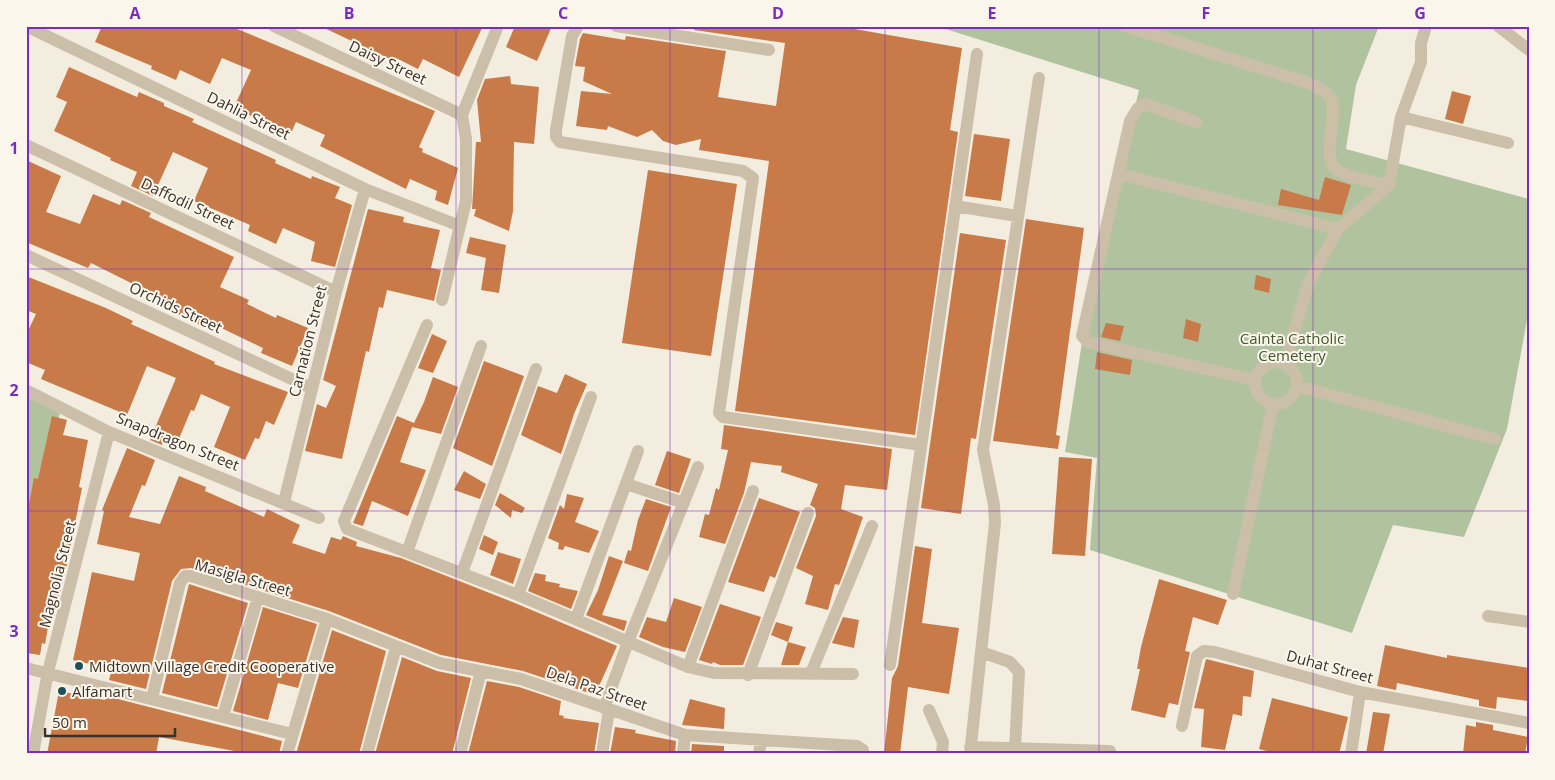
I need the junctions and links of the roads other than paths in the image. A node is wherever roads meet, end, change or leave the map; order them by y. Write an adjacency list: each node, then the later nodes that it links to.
1 (26, 26): 20 (street, Dahlia Street)
2 (274, 26): 13 (street, Daisy Street)
3 (498, 26): 13 (street)
4 (578, 26): 40 (street)
5 (616, 26): 9 (street)
6 (1126, 26): 19 (street)
7 (1426, 26): 14 (street)
8 (1506, 29): 10 (street)
9 (769, 50)
10 (1529, 50)
11 (977, 54): 21 (street)
12 (1039, 78): 22 (street)
13 (462, 115): 23 (street)
14 (1400, 117): 16 (street); 19 (street)
15 (1196, 122): 18 (street)
16 (1508, 143)
17 (26, 145): 26 (street, Daffodil Street)
18 (1119, 174): 24 (street); 32 (street)
19 (1389, 185): 24 (street)
20 (364, 189): 23 (street, Dahlia Street); 26 (street, Carnation Street)
21 (955, 206): 22 (street); 40 (street)
22 (1017, 216): 61 (street)
23 (460, 226): 27 (street)
24 (1338, 229): 30 (street)
25 (26, 255): 34 (street, Orchids Street)
26 (336, 292): 34 (street, Carnation Street)
27 (442, 300)
28 (427, 325): 50 (street)
29 (481, 346): 50 (street)
30 (1285, 364): 32 (street); 33 (street)
31 (536, 370): 51 (street)
32 (1255, 380): 37 (street)
33 (1297, 386): 37 (street); 39 (street)
34 (311, 388): 45 (street, Carnation Street)
35 (26, 390): 38 (street, Snapdragon Street)
36 (591, 397): 53 (street)
37 (1273, 404): 52 (street)
38 (109, 432): 45 (street, Snapdragon Street); 65 (street, Magnolia Street)
39 (1495, 439)
40 (921, 445): 62 (street)
41 (638, 451): 43 (street)
42 (698, 467): 46 (street)
43 (626, 484): 46 (street); 57 (street)
44 (754, 491): 63 (street)
45 (284, 502): 48 (street, Snapdragon Street)
46 (684, 503): 59 (street)
47 (808, 513): 69 (street)
48 (319, 518)
49 (872, 526): 67 (street)
50 (407, 552): 51 (street)
51 (462, 573): 53 (street)
52 (1233, 594)
53 (518, 595): 57 (street)
54 (258, 598): 56 (street, Masigla Street); 71 (street, Masigla Street); 74 (street)
55 (1488, 616): 58 (street)
56 (327, 619): 60 (street, Dela Paz Street); 77 (street)
57 (576, 620): 59 (street)
58 (1529, 622)
59 (628, 642): 63 (street); 72 (street)
60 (396, 647): 66 (street, Dela Paz Street); 86 (street)
61 (981, 652): 80 (street); 81 (street)
62 (890, 665)
63 (688, 667): 69 (street)
64 (26, 668): 65 (street)
65 (48, 672): 71 (street); 84 (street, Magnolia Street)
66 (481, 672): 72 (street, Dela Paz Street); 87 (street)
67 (811, 673): 68 (street); 69 (street)
68 (854, 674)
69 (748, 675)
70 (1360, 692): 75 (street, Duhat Street); 76 (street, Duhat Street); 92 (street)
71 (152, 698): 74 (street)
72 (607, 709): 78 (street, Dela Paz Street); 88 (street)
73 (929, 710): 91 (street)
74 (223, 716): 77 (street)
75 (1529, 723)
76 (1182, 726)
77 (292, 734): 85 (street)
78 (685, 735): 79 (street, Dela Paz Street); 89 (street)
79 (761, 740): 83 (street, Dela Paz Street); 90 (street)
80 (1015, 748): 81 (street); 82 (street)
81 (970, 750)
82 (1110, 751)
83 (863, 752)
84 (33, 754)
85 (287, 754)
86 (367, 754)
87 (460, 754)
88 (602, 754)
89 (683, 754)
90 (759, 754)
91 (942, 754)
92 (1352, 754)

